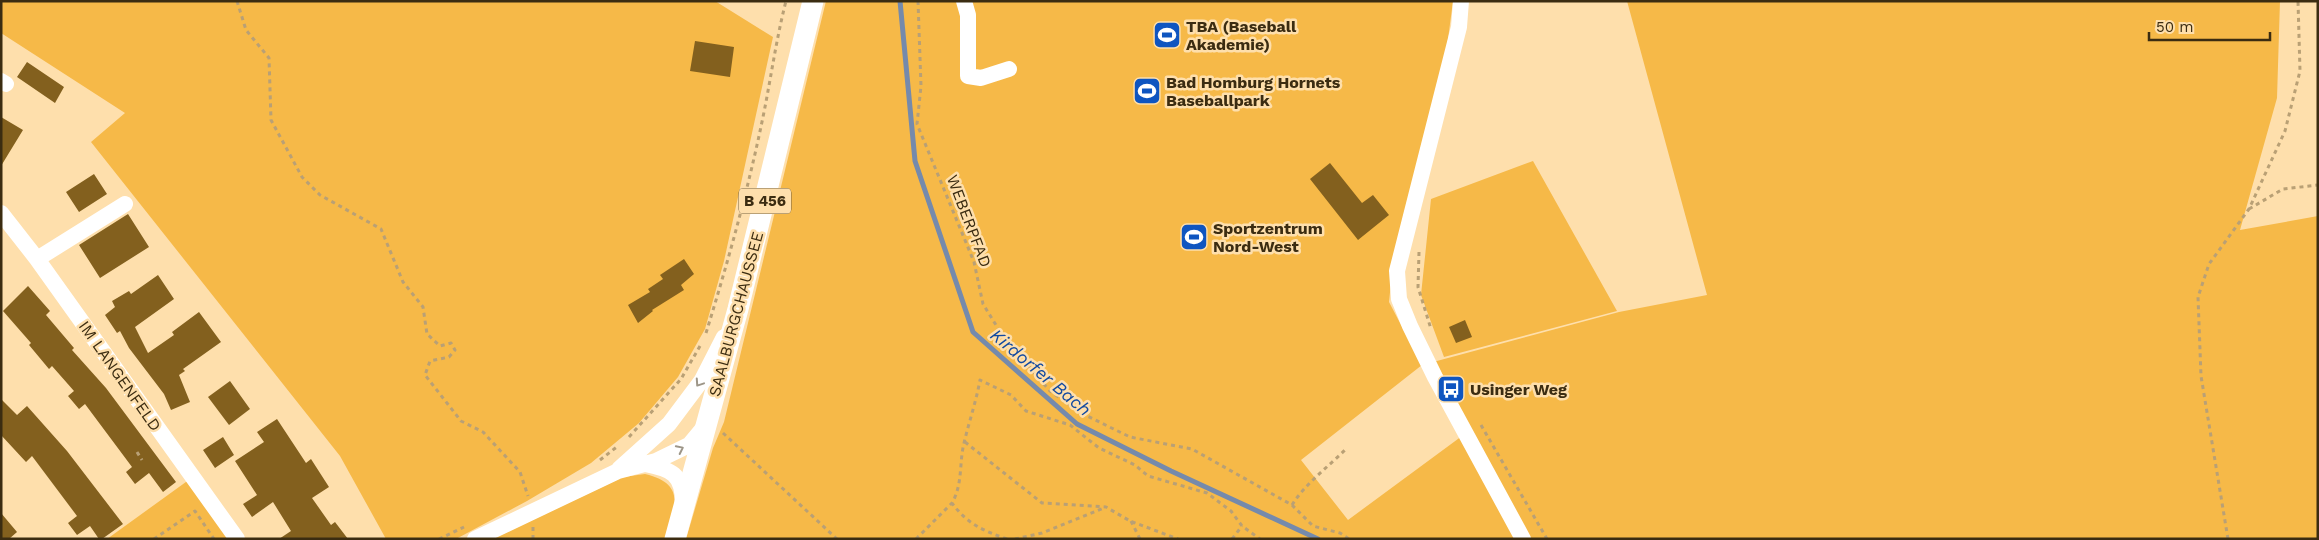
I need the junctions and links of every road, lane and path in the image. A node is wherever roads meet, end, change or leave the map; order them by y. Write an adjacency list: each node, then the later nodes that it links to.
1 (237, 1): 30 (path)
2 (786, 1): 16 (path)
3 (813, 1): 15 (main road, SAALBURGCHAUSSEE / B 456)
4 (918, 1): 31 (path, WEBERPFAD)
5 (964, 1): 8 (street)
6 (1461, 1): 51 (street)
7 (2298, 1): 11 (path)
8 (1008, 69)
9 (2318, 186): 11 (path)
10 (125, 204): 14 (street)
11 (2248, 209): 53 (path)
12 (1, 213): 14 (street, IM LANGENFELD)
13 (1419, 248): 17 (path)
14 (37, 259): 39 (street, IM LANGENFELD)
15 (738, 309): 19 (main road, SAALBURGCHAUSSEE / B 456); 27 (street, one-way to 27)
16 (706, 334)
17 (1432, 334)
18 (702, 342): 26 (path)
19 (708, 419): 25 (street, one-way to 19); 33 (main road, SAALBURGCHAUSSEE / B 456); 42 (path)
20 (1480, 423): 52 (path)
21 (965, 442): 29 (path); 32 (path); 35 (path)
22 (1346, 449): 31 (path)
23 (136, 452): 24 (path)
24 (142, 460)
25 (645, 464): 27 (street); 33 (street)
26 (593, 465)
27 (618, 471): 30 (street)
28 (536, 493): 30 (path)
29 (952, 503): 43 (path); 44 (path)
30 (526, 504): 36 (street)
31 (1292, 505): 50 (path, WEBERPFAD)
32 (1106, 508): 34 (path); 45 (path)
33 (683, 516): 41 (main road, SAALBURGCHAUSSEE / B 456)
34 (1130, 521): 46 (path); 47 (path)
35 (1242, 526): 48 (path); 49 (path)
36 (472, 532): 40 (path)
37 (154, 539): 38 (path)
38 (214, 539)
39 (238, 539)
40 (439, 539)
41 (675, 539)
42 (837, 539)
43 (916, 539)
44 (1007, 539)
45 (1015, 539)
46 (1140, 539)
47 (1178, 539)
48 (1232, 539)
49 (1260, 539)
50 (1350, 539)
51 (1523, 539)
52 (1547, 539)
53 (2228, 539)

